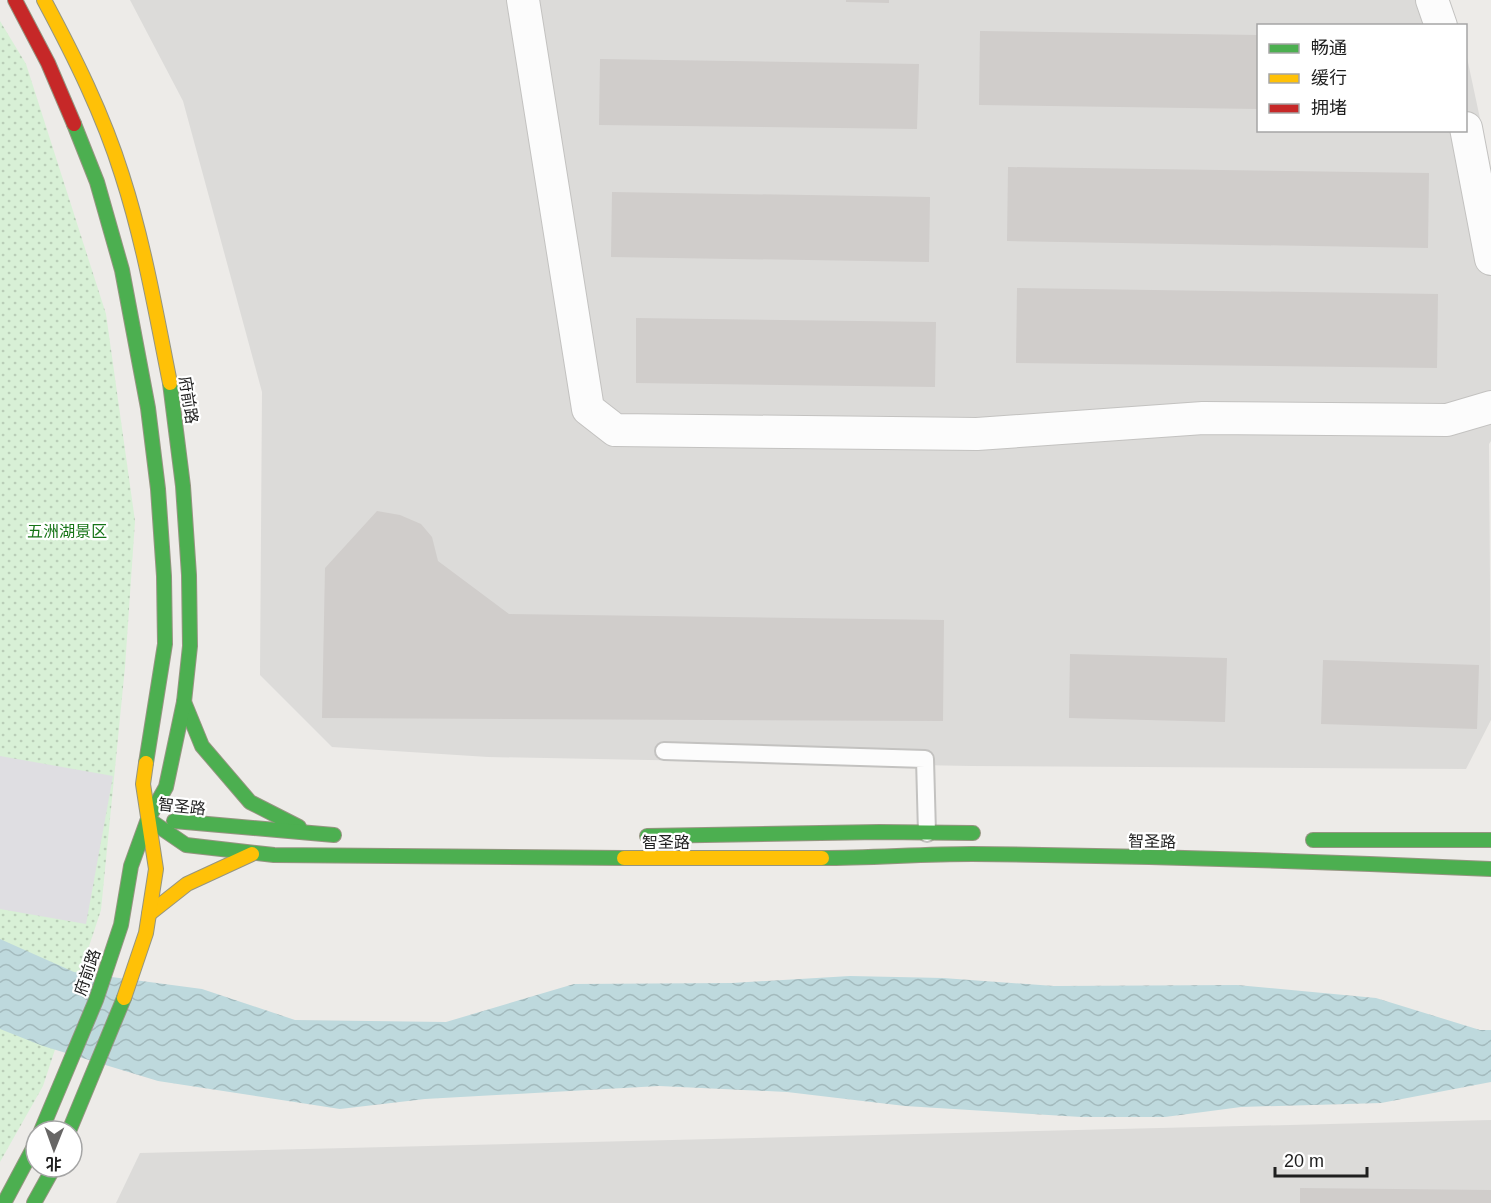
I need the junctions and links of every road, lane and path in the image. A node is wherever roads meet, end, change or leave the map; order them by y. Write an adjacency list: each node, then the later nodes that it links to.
1 (15, 0): 11 (street, 府前路)
2 (44, 0): 9 (street, 府前路)
3 (523, 0): 8 (street)
4 (1432, 0): 5 (street)
5 (1440, 24)
6 (1467, 132): 7 (street)
7 (1491, 259)
8 (1491, 407)
9 (184, 702): 11 (street, 府前路); 14 (street)
10 (664, 751): 12 (lane)
11 (148, 819): 14 (street, 智圣路); 19 (street, 智圣路); 21 (street, 府前路); 22 (street, 府前路)
12 (927, 832): 13 (street, 智圣路); 16 (street, 智圣路)
13 (981, 834)
14 (314, 835): 15 (street, 智圣路)
15 (350, 835)
16 (633, 836)
17 (1297, 840): 18 (street)
18 (1491, 840)
19 (252, 854): 20 (street, 智圣路); 21 (street)
20 (1491, 869)
21 (149, 914): 23 (street, 府前路)
22 (46, 1119)
23 (74, 1119)
24 (24, 1167): 26 (street)
25 (47, 1179): 27 (street)
26 (4, 1203)
27 (34, 1203)

